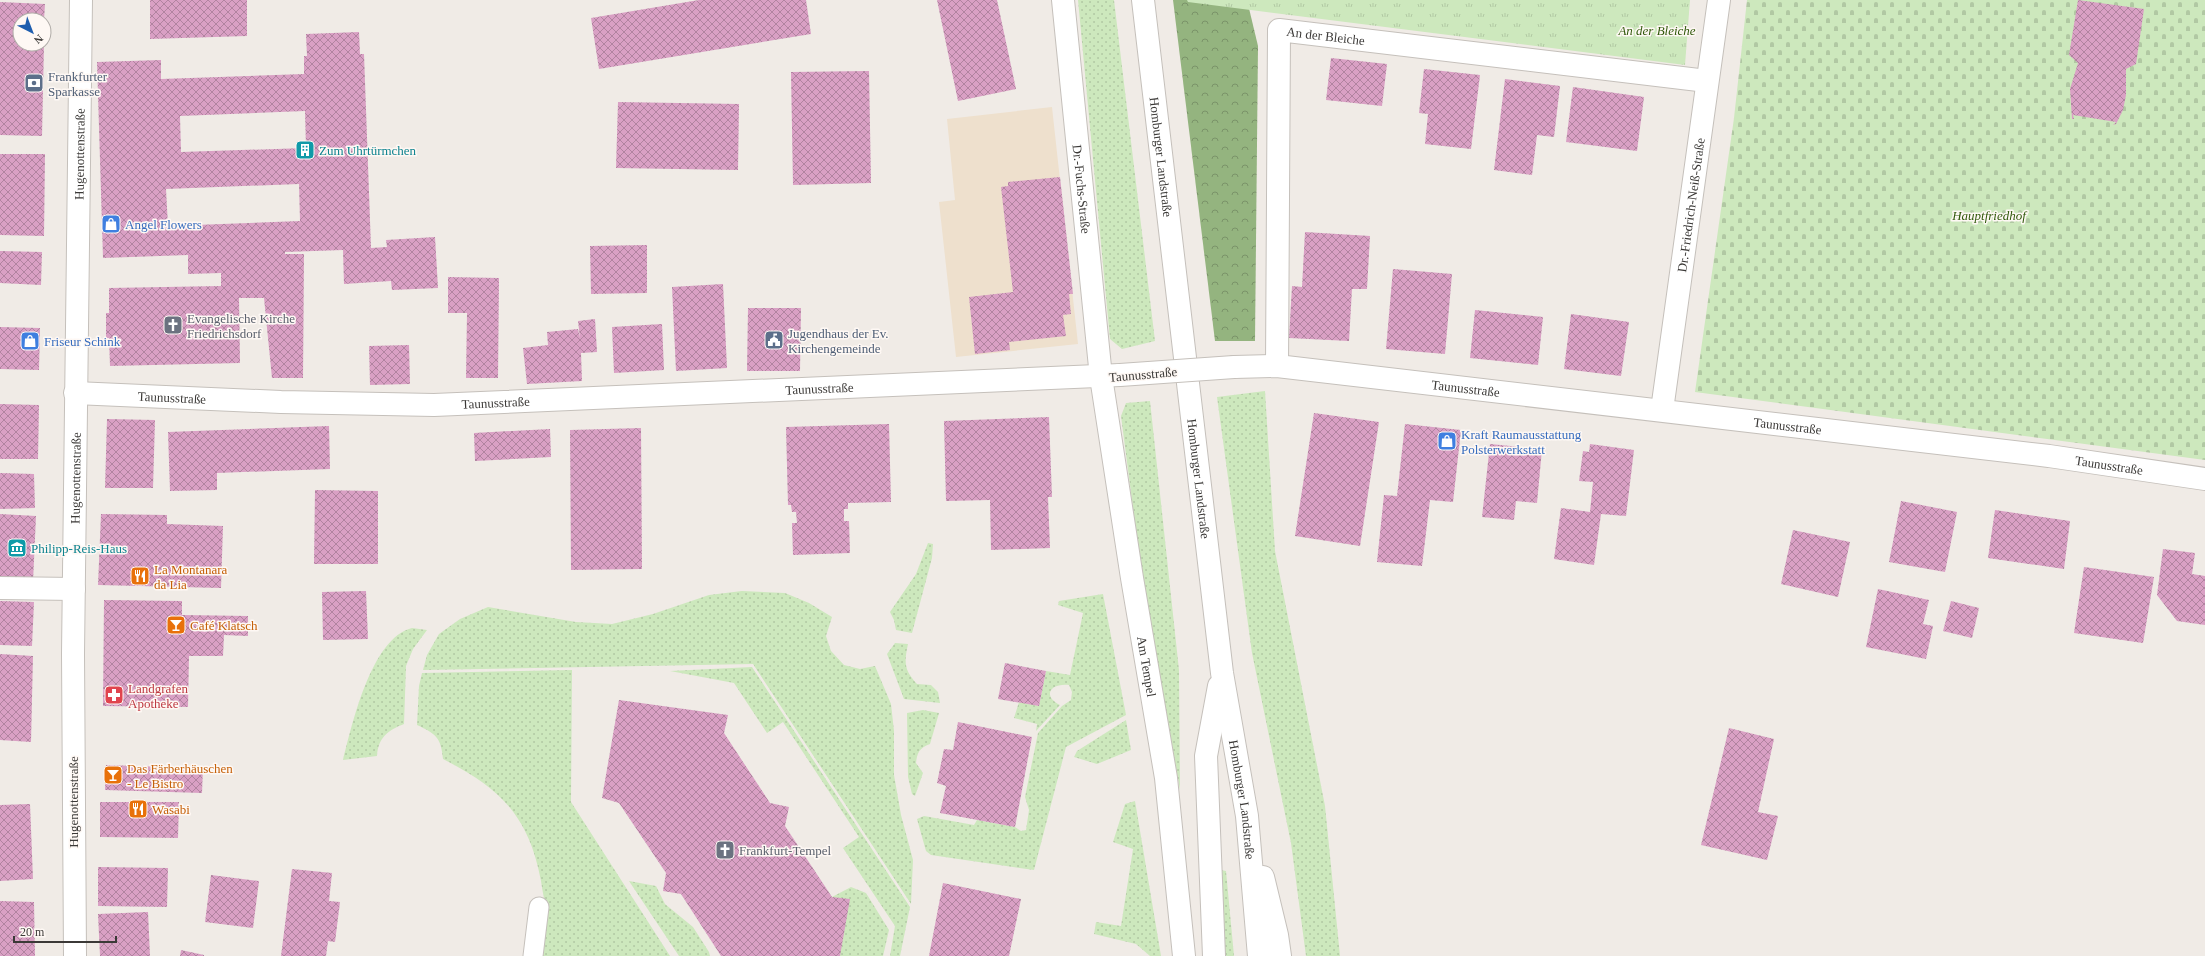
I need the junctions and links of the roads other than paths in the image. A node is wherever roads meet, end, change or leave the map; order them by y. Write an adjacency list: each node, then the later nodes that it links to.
1 (81, 0): 8 (street, Hugenottenstraße)
2 (1063, 0): 7 (street, Dr.-Fuchs-Straße)
3 (1143, 0): 13 (street, Homburger Landstraße)
4 (1719, 0): 5 (street, Dr.-Friedrich-Neiß-Straße)
5 (1706, 81): 6 (street, An der Bleiche); 9 (street, Dr.-Friedrich-Neiß-Straße)
6 (1277, 366): 7 (street, Taunusstraße, bridge); 9 (street, Taunusstraße)
7 (1110, 376): 8 (street, Taunusstraße); 18 (street, Am Tempel)
8 (75, 393): 12 (street, Hugenottenstraße)
9 (1662, 410): 10 (street, Taunusstraße)
10 (2205, 478)
11 (0, 588): 12 (street)
12 (74, 589): 16 (street, Hugenottenstraße)
13 (1222, 673): 14 (street, Homburger Landstraße); 19 (street)
14 (1247, 816): 20 (street, Homburger Landstraße); 21 (street)
15 (539, 907): 17 (lane)
16 (75, 956)
17 (533, 956)
18 (1184, 956)
19 (1214, 956)
20 (1258, 956)
21 (1280, 956)

